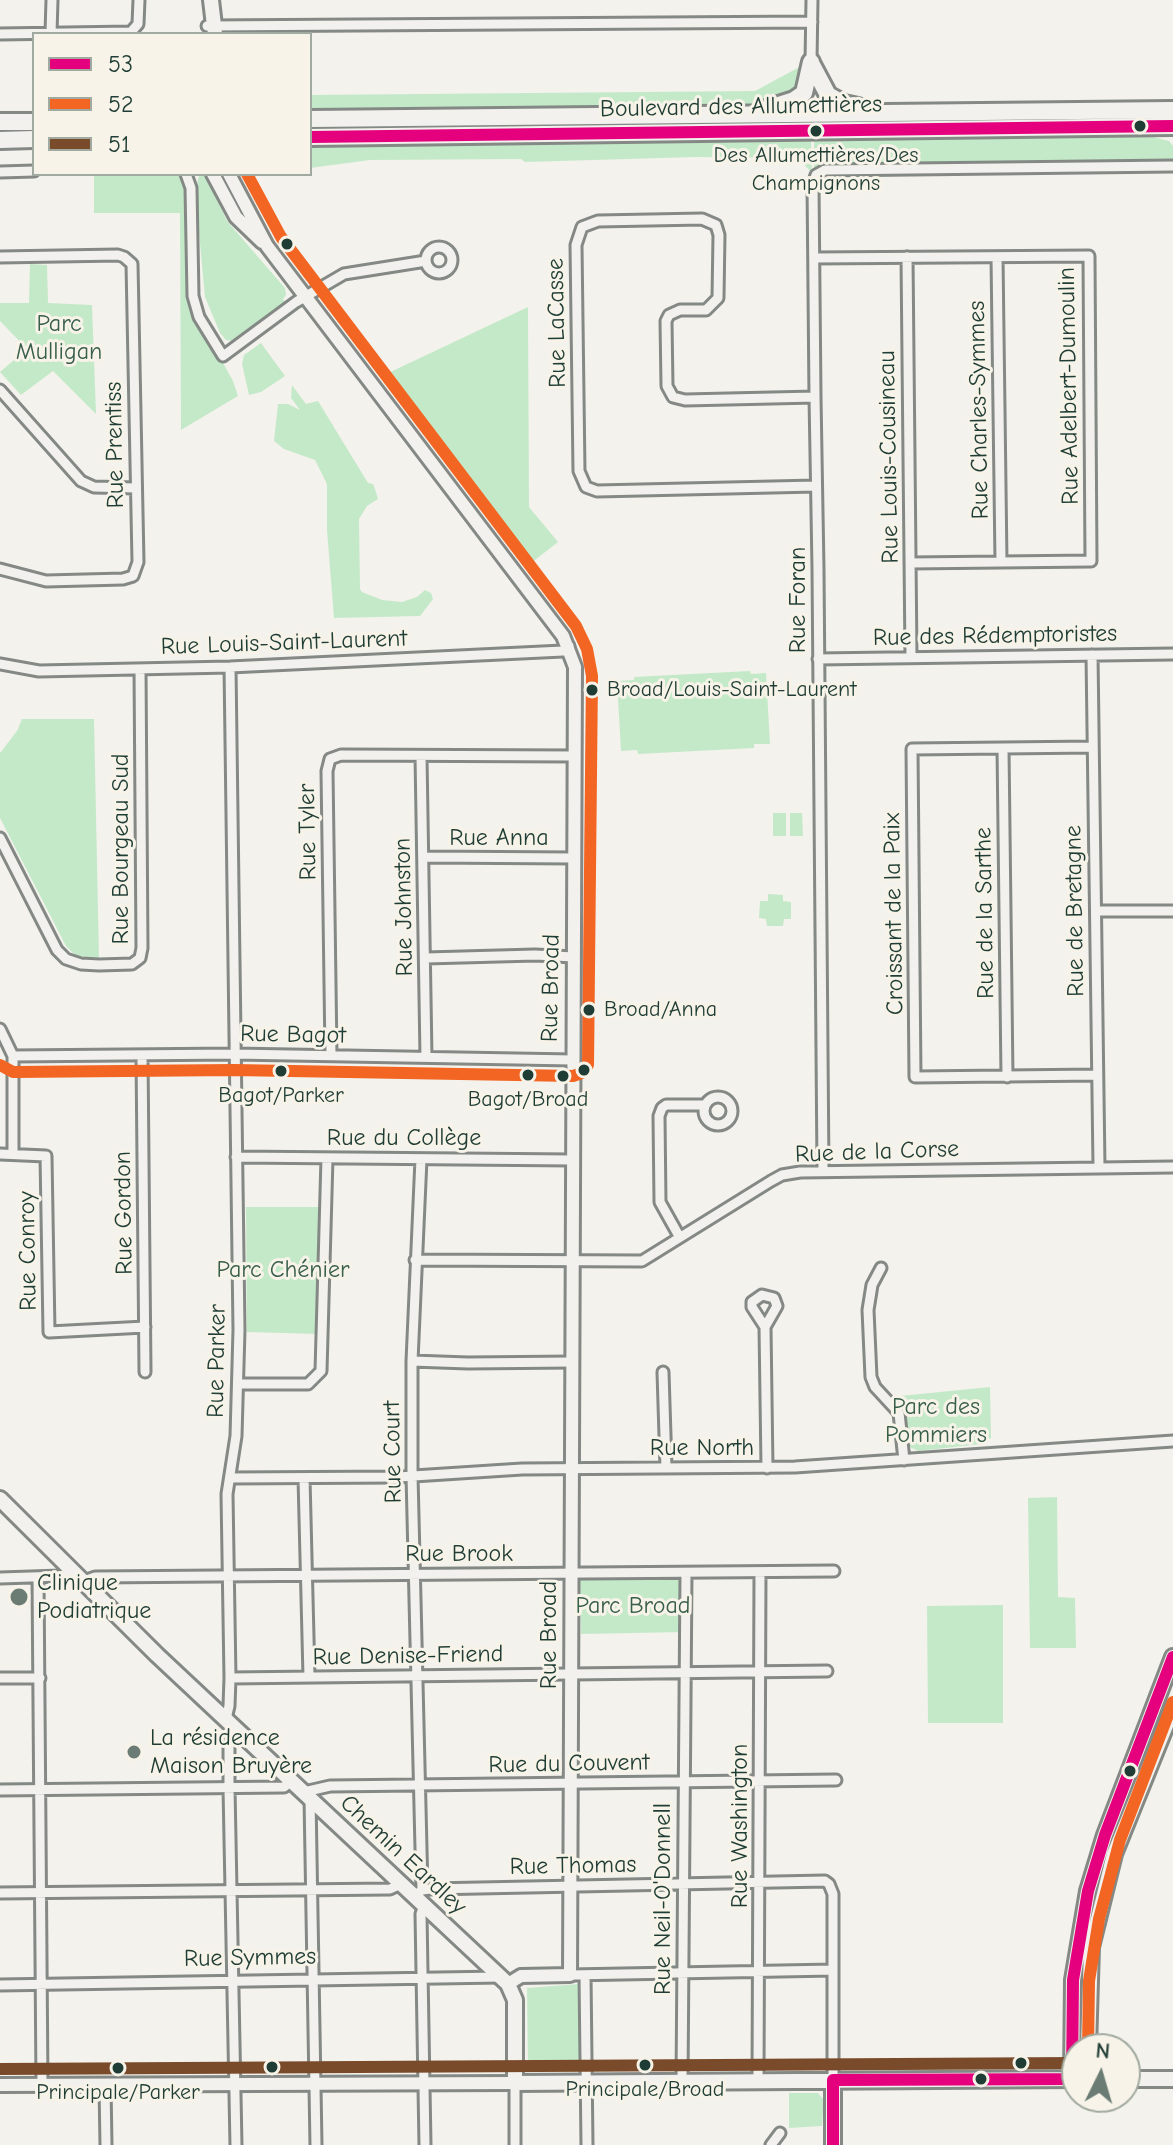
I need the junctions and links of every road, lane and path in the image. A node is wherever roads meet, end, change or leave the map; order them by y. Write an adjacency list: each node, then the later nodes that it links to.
1 (52, 0): 7 (street)
2 (139, 0): 8 (street)
3 (210, 0): 6 (main road)
4 (812, 0): 5 (street)
5 (812, 22): 6 (street); 11 (street)
6 (211, 30)
7 (51, 32)
8 (131, 32)
9 (32, 33): 10 (street)
10 (0, 34)
11 (811, 62): 13 (highway); 14 (highway)
12 (1173, 110): 13 (highway, Boulevard des Allumettières)
13 (892, 113): 14 (highway, Boulevard des Allumettières)
14 (725, 114): 15 (highway, Boulevard des Allumettières)
15 (312, 119)
16 (0, 122): 17 (highway)
17 (32, 122)
18 (1173, 126): 19 (highway, Boulevard des Allumettières)
19 (312, 137)
20 (32, 139): 21 (highway)
21 (0, 140)
22 (1173, 166): 32 (street, Rue Foran)
23 (32, 171): 24 (street)
24 (0, 172)
25 (187, 176): 34 (street)
26 (214, 176): 28 (street, Rue Broad)
27 (230, 176): 28 (street, Rue Broad)
28 (267, 246): 34 (street, Rue Broad)
29 (0, 257): 38 (street, Rue Prentiss)
30 (907, 257): 31 (street, Rue Adelbert-Dumoulin); 32 (street, Rue Adelbert-Dumoulin); 40 (street, Rue Louis-Cousineau)
31 (997, 257): 39 (street, Rue Charles-Symmes); 39 (street, Rue Adelbert-Dumoulin)
32 (814, 258): 36 (street, Rue Foran)
33 (426, 261): 34 (street)
34 (306, 297): 42 (street, Rue Broad)
35 (0, 390): 38 (street)
36 (815, 397): 37 (street, Rue Foran); 37 (street, Rue LaCasse)
37 (816, 486): 46 (street, Rue Foran)
38 (136, 488): 41 (street, Rue Prentiss)
39 (1001, 562): 40 (street, Rue Adelbert-Dumoulin)
40 (910, 563): 45 (street, Rue Louis-Cousineau)
41 (0, 569)
42 (569, 646): 48 (street, Rue Louis-Saint-Laurent); 53 (street, Rue Broad)
43 (1173, 654): 44 (street, Rue des Rédemptoristes)
44 (1092, 655): 45 (street, Rue des Rédemptoristes); 50 (street, Rue de Bretagne)
45 (911, 657): 46 (street, Rue des Rédemptoristes)
46 (818, 659): 79 (street, Rue Foran)
47 (0, 664): 49 (street, Rue Louis-Saint-Laurent)
48 (230, 667): 49 (street, Rue Louis-Saint-Laurent); 62 (street, Rue Parker)
49 (140, 669): 54 (street, Rue Bourgeau Sud)
50 (1093, 747): 51 (street, Croissant de la Paix); 57 (street, Rue de Bretagne)
51 (1003, 748): 69 (street, Rue de la Sarthe); 69 (street, Croissant de la Paix)
52 (421, 756): 53 (street, Rue Tyler); 55 (street, Rue Johnston); 64 (street, Rue Tyler)
53 (575, 756): 56 (street, Rue Broad)
54 (0, 838)
55 (424, 857): 56 (street, Rue Anna); 60 (street, Rue Johnston)
56 (574, 858): 59 (street, Rue Broad)
57 (1096, 911): 58 (street); 68 (street, Rue de Bretagne)
58 (1173, 911)
59 (574, 957): 60 (street); 67 (street, Rue Broad)
60 (426, 958): 66 (street, Rue Johnston)
61 (0, 1029): 65 (street)
62 (234, 1054): 63 (street, Rue Bagot); 64 (street, Rue Bagot); 73 (street, Rue Parker)
63 (142, 1055): 65 (street, Rue Bagot); 84 (street, Rue Gordon)
64 (331, 1055): 66 (street, Rue Bagot)
65 (13, 1056): 72 (street)
66 (426, 1057): 67 (street, Rue Bagot)
67 (573, 1060): 76 (street, Rue Broad)
68 (1097, 1075): 69 (street, Croissant de la Paix); 77 (street, Rue de Bretagne)
69 (1007, 1077)
70 (705, 1105): 80 (street)
71 (0, 1154): 72 (street)
72 (13, 1154): 84 (street, Rue Conroy)
73 (236, 1157): 74 (street, Rue du Collège); 90 (street, Rue Parker)
74 (327, 1158): 75 (street, Rue du Collège); 90 (street)
75 (421, 1159): 76 (street, Rue du Collège); 81 (street, Rue Court)
76 (572, 1160): 82 (street, Rue Broad)
77 (1099, 1167): 78 (street, Rue de la Corse); 79 (street, Rue de la Corse)
78 (1173, 1167)
79 (823, 1170): 80 (street, Rue de la Corse)
80 (679, 1236): 82 (street, Rue de la Corse)
81 (415, 1260): 82 (street, Rue de la Corse); 86 (street, Rue Court)
82 (573, 1260): 87 (street, Rue Broad)
83 (881, 1268): 92 (street)
84 (145, 1327): 88 (street, Rue Gordon)
85 (765, 1327): 94 (street)
86 (412, 1361): 87 (street); 96 (street, Rue Court)
87 (572, 1362): 95 (street, Rue Broad)
88 (145, 1372)
89 (663, 1372): 93 (street)
90 (238, 1384): 97 (street, Rue Parker)
91 (1173, 1441): 92 (street, Rue North)
92 (904, 1460): 94 (street, Rue North)
93 (666, 1468): 94 (street, Rue North); 95 (street, Rue North)
94 (767, 1468)
95 (573, 1469): 96 (street, Rue North); 102 (street, Rue Broad)
96 (412, 1475): 98 (street, Rue North); 104 (street, Rue Court)
97 (230, 1478): 98 (street, Rue North); 107 (street, Rue Parker)
98 (304, 1478): 106 (street)
99 (0, 1499): 105 (main road, Chemin Eardley)
100 (834, 1571): 101 (street, Rue Brook)
101 (760, 1572): 103 (street, Rue Brook); 113 (street, Rue Washington)
102 (572, 1573): 103 (street, Rue Brook); 104 (street, Rue Brook); 114 (street, Rue Broad)
103 (686, 1573): 112 (street, Rue Neil-O'Donnell)
104 (415, 1574): 106 (street, Rue Brook); 115 (street, Rue Court)
105 (79, 1575): 107 (street, Rue Brook); 108 (street, Rue Brook); 121 (main road, Chemin Eardley)
106 (307, 1575): 107 (street, Rue Brook); 116 (street)
107 (227, 1576): 119 (street, Rue Parker)
108 (38, 1577): 109 (street, Rue Brook); 118 (street)
109 (0, 1578)
110 (1173, 1657): 153 (main road)
111 (827, 1671): 113 (street, Rue Denise-Friend)
112 (686, 1672): 113 (street, Rue Denise-Friend); 114 (street, Rue Denise-Friend); 125 (street, Rue Neil-O'Donnell)
113 (760, 1672): 122 (street, Rue Washington)
114 (571, 1673): 115 (street, Rue Denise-Friend); 126 (street, Rue Broad)
115 (418, 1675): 116 (street, Rue Denise-Friend); 127 (street, Rue Court)
116 (309, 1677): 119 (street, Rue Denise-Friend)
117 (0, 1678): 118 (street)
118 (40, 1678): 130 (street)
119 (230, 1678): 121 (street, Rue Parker)
120 (1173, 1708): 152 (main road)
121 (229, 1722): 124 (main road, Chemin Eardley); 128 (street, Rue Parker)
122 (760, 1780): 123 (street, Rue du Couvent); 125 (street, Rue du Couvent); 132 (street, Rue Washington)
123 (836, 1780)
124 (291, 1781): 128 (street); 131 (main road, Chemin Eardley)
125 (684, 1782): 126 (street, Rue du Couvent); 134 (street, Rue Neil-O'Donnell)
126 (569, 1784): 127 (street, Rue du Couvent); 135 (street, Rue Broad)
127 (419, 1786): 131 (street, Rue du Couvent); 140 (street, Rue Court)
128 (229, 1788): 130 (street); 136 (street, Rue Parker)
129 (0, 1790): 130 (street)
130 (40, 1790): 139 (street)
131 (307, 1795): 133 (main road, Chemin Eardley); 137 (street)
132 (760, 1882): 134 (street, Rue Thomas); 141 (street, Rue Thomas); 142 (street, Rue Washington)
133 (401, 1884): 137 (street); 140 (main road, Chemin Eardley)
134 (684, 1884): 135 (street, Rue Thomas); 143 (street, Rue Neil-O'Donnell)
135 (570, 1886): 140 (street, Rue Thomas); 144 (street, Rue Broad)
136 (231, 1890): 137 (street); 139 (street); 148 (street, Rue Parker)
137 (311, 1890): 147 (street)
138 (0, 1893): 139 (street)
139 (40, 1893): 150 (street)
140 (420, 1897): 146 (street, Rue Court); 149 (main road, Chemin Eardley)
141 (833, 1970): 142 (street, Rue Symmes); 160 (street)
142 (760, 1971): 143 (street, Rue Symmes); 161 (street, Rue Washington)
143 (682, 1972): 145 (street, Rue Symmes); 163 (street, Rue Neil-O'Donnell)
144 (570, 1975): 145 (street, Rue Symmes); 149 (street, Rue Symmes)
145 (585, 1975): 162 (street)
146 (421, 1977): 147 (street, Rue Symmes); 149 (street, Rue Symmes); 164 (street, Rue Court)
147 (313, 1978): 148 (street, Rue Symmes); 167 (street)
148 (233, 1980): 150 (street, Rue Symmes); 166 (street, Rue Parker)
149 (504, 1980): 165 (main road)
150 (40, 1984): 151 (street, Rue Symmes); 169 (street)
151 (0, 1985)
152 (1089, 2018): 154 (main road); 155 (main road)
153 (1074, 2033)
154 (1089, 2033)
155 (1091, 2033)
156 (1141, 2075): 159 (main road)
157 (1061, 2079): 160 (main road)
158 (1141, 2079): 159 (main road)
159 (1167, 2079)
160 (833, 2080): 161 (main road); 179 (main road)
161 (758, 2081): 163 (main road)
162 (587, 2082): 163 (main road); 165 (main road); 177 (street)
163 (682, 2082)
164 (424, 2083): 165 (street); 167 (street); 175 (street, Rue Court)
165 (515, 2083): 176 (street)
166 (234, 2084): 167 (street); 170 (street); 173 (street, Rue Parker)
167 (314, 2084): 174 (street)
168 (0, 2085): 169 (street)
169 (42, 2085): 170 (street)
170 (105, 2086): 172 (street)
171 (780, 2133): 178 (street)
172 (106, 2145)
173 (236, 2145)
174 (316, 2145)
175 (425, 2145)
176 (515, 2145)
177 (587, 2145)
178 (771, 2145)
179 (833, 2145)

